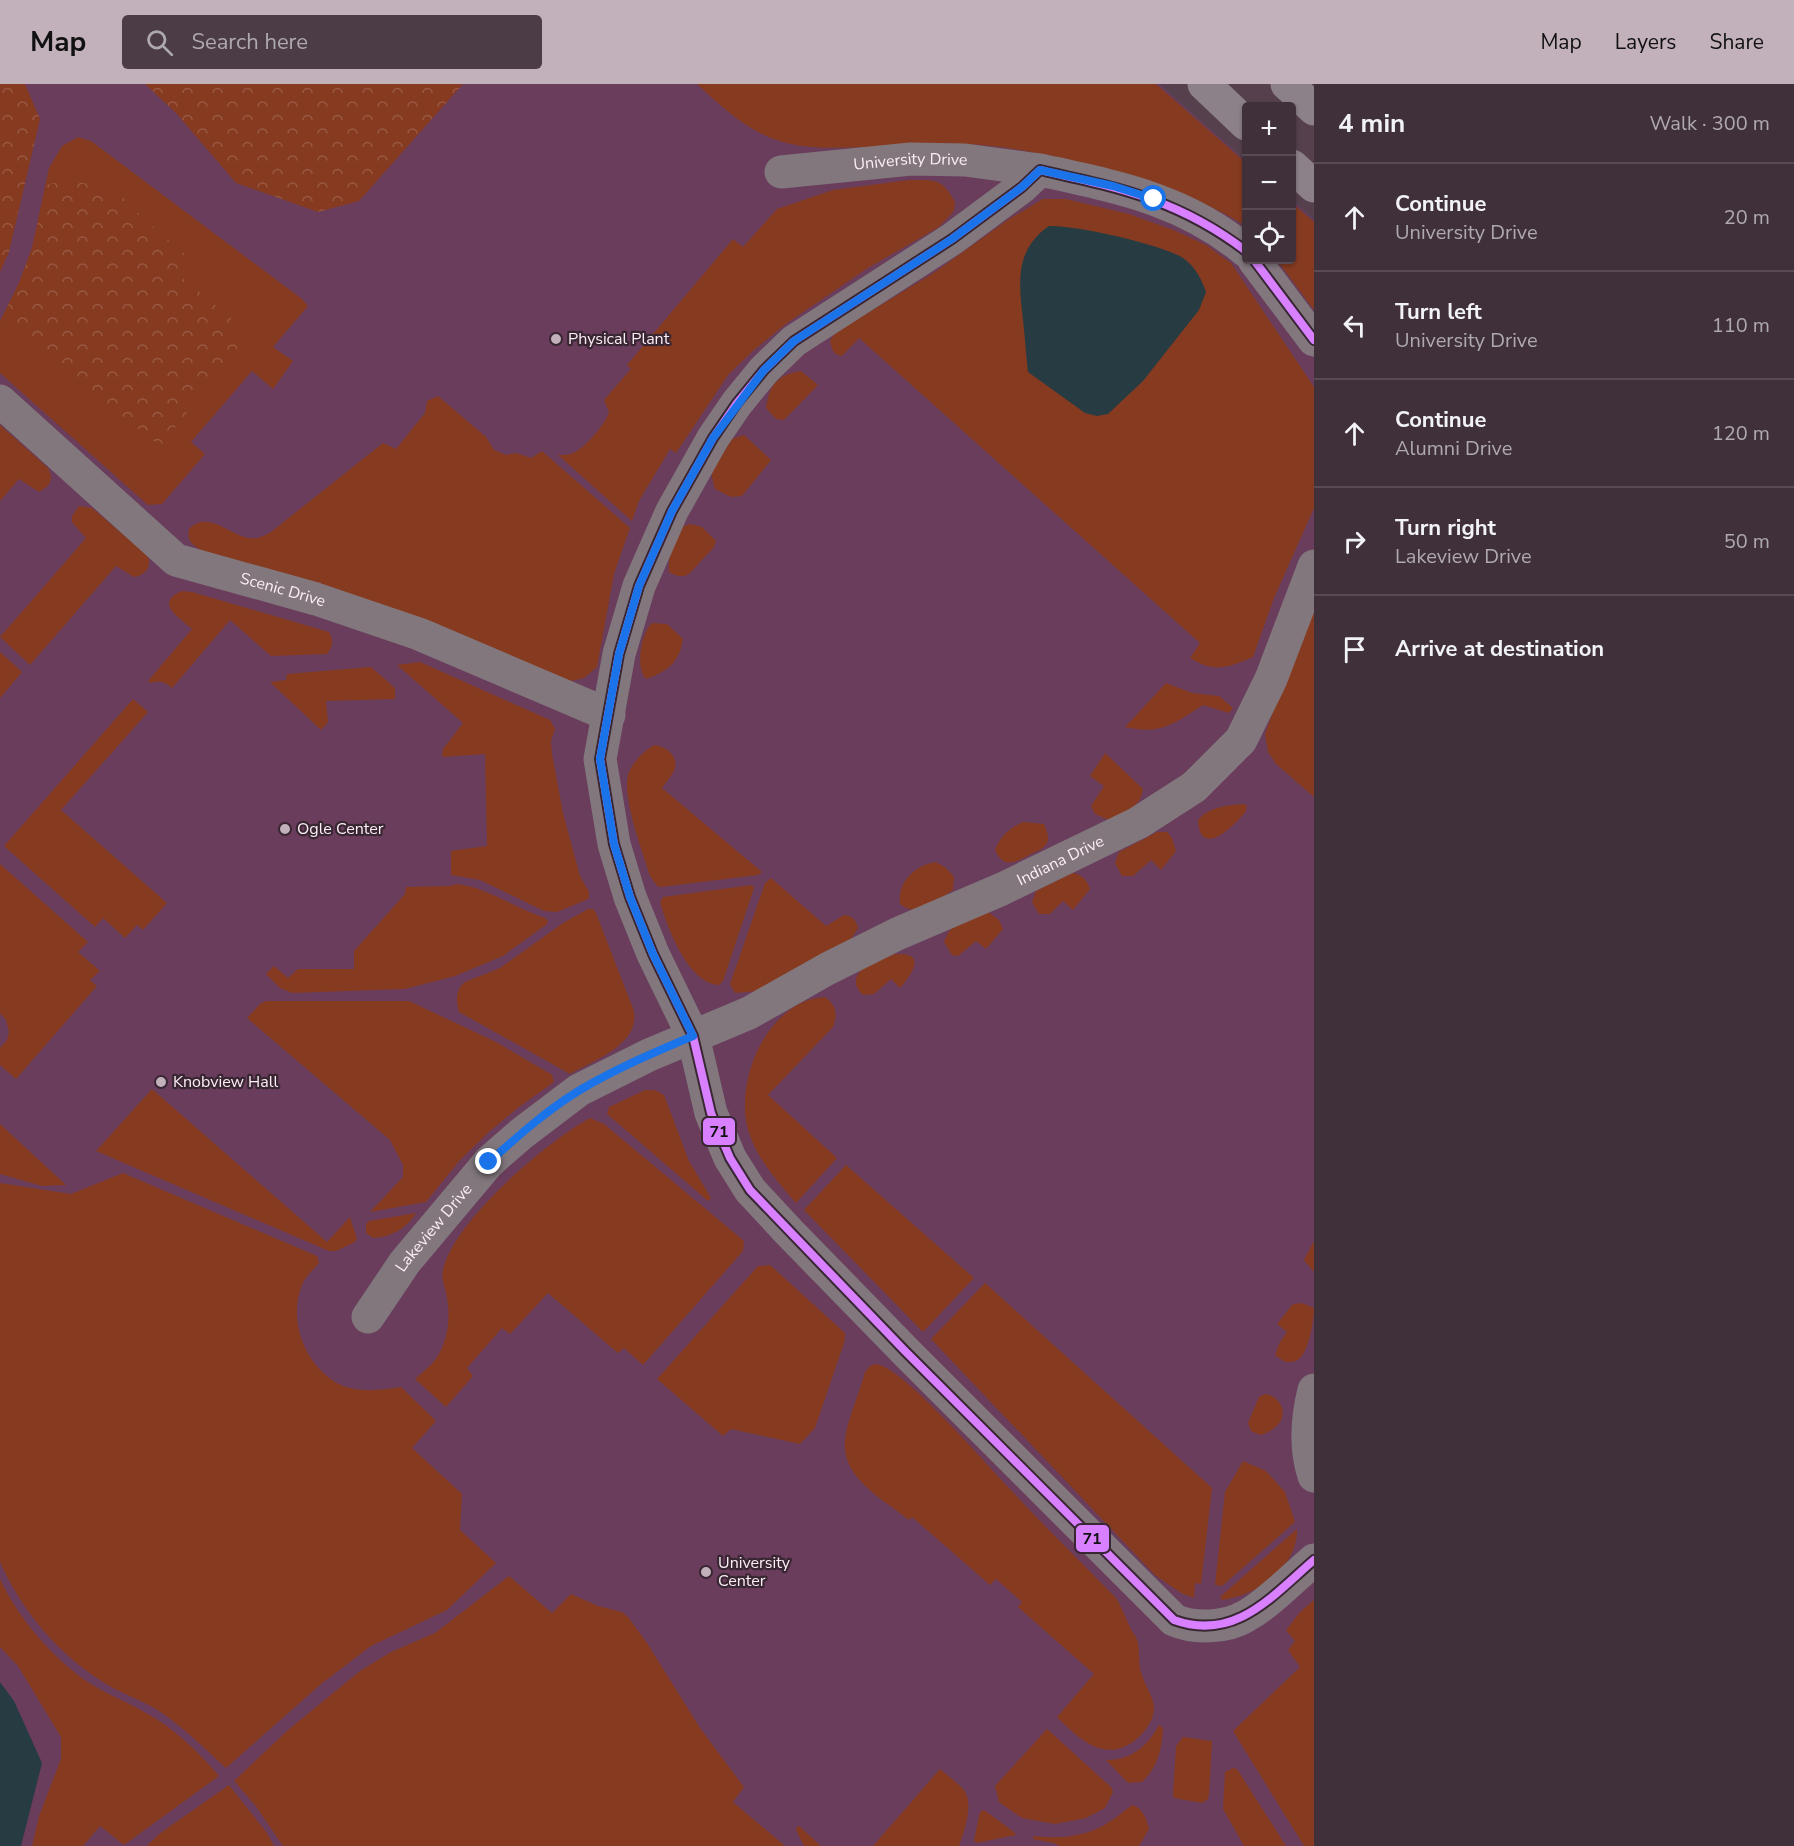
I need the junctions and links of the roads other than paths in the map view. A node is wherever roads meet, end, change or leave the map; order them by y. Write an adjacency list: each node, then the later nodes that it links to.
1 (1204, 84): 4 (main road)
2 (1287, 84): 3 (main road)
3 (1314, 109)
4 (1242, 120)
5 (1040, 170): 7 (street, University Drive); 9 (street, University Drive); 14 (street)
6 (1296, 170): 8 (main road)
7 (781, 172)
8 (1314, 186)
9 (1242, 248)
10 (1257, 264): 11 (street)
11 (1314, 340)
12 (0, 401): 14 (street, Scenic Drive)
13 (1314, 566): 15 (street, Indiana Drive)
14 (609, 715): 15 (street)
15 (693, 1036): 16 (street, Lakeview Drive); 19 (street)
16 (369, 1317)
17 (1314, 1390): 18 (street)
18 (1314, 1476)
19 (1314, 1560)

